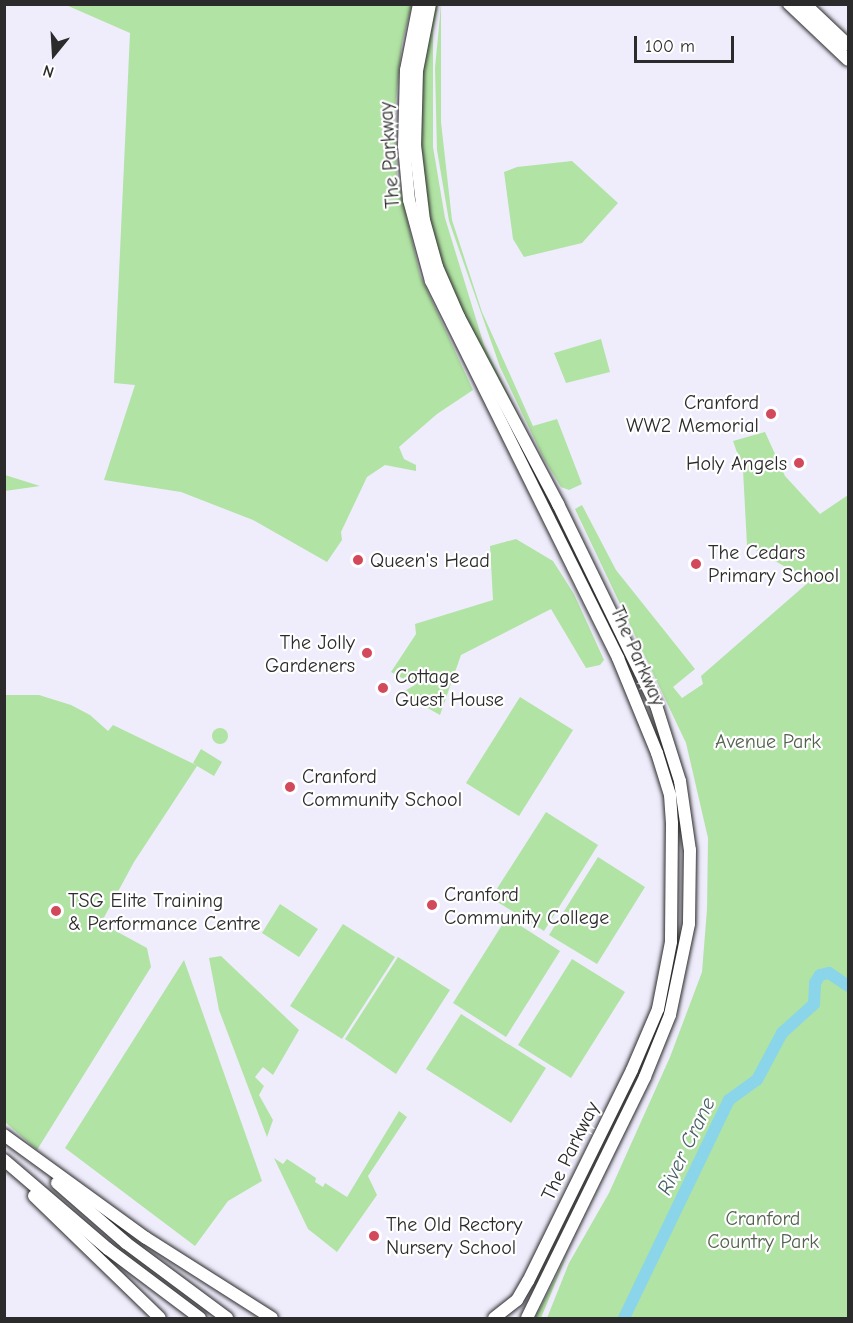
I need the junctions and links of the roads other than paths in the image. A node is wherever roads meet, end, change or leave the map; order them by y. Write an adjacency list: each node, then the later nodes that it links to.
1 (419, 4): 14 (highway, The Parkway)
2 (430, 4): 15 (highway, The Parkway)
3 (789, 4): 6 (highway)
4 (805, 4): 5 (highway)
5 (849, 45)
6 (849, 60)
7 (4, 1136): 12 (highway); 13 (highway)
8 (4, 1160): 11 (highway)
9 (4, 1165): 10 (highway)
10 (160, 1318)
11 (200, 1318)
12 (227, 1318)
13 (272, 1318)
14 (494, 1318)
15 (527, 1318)

